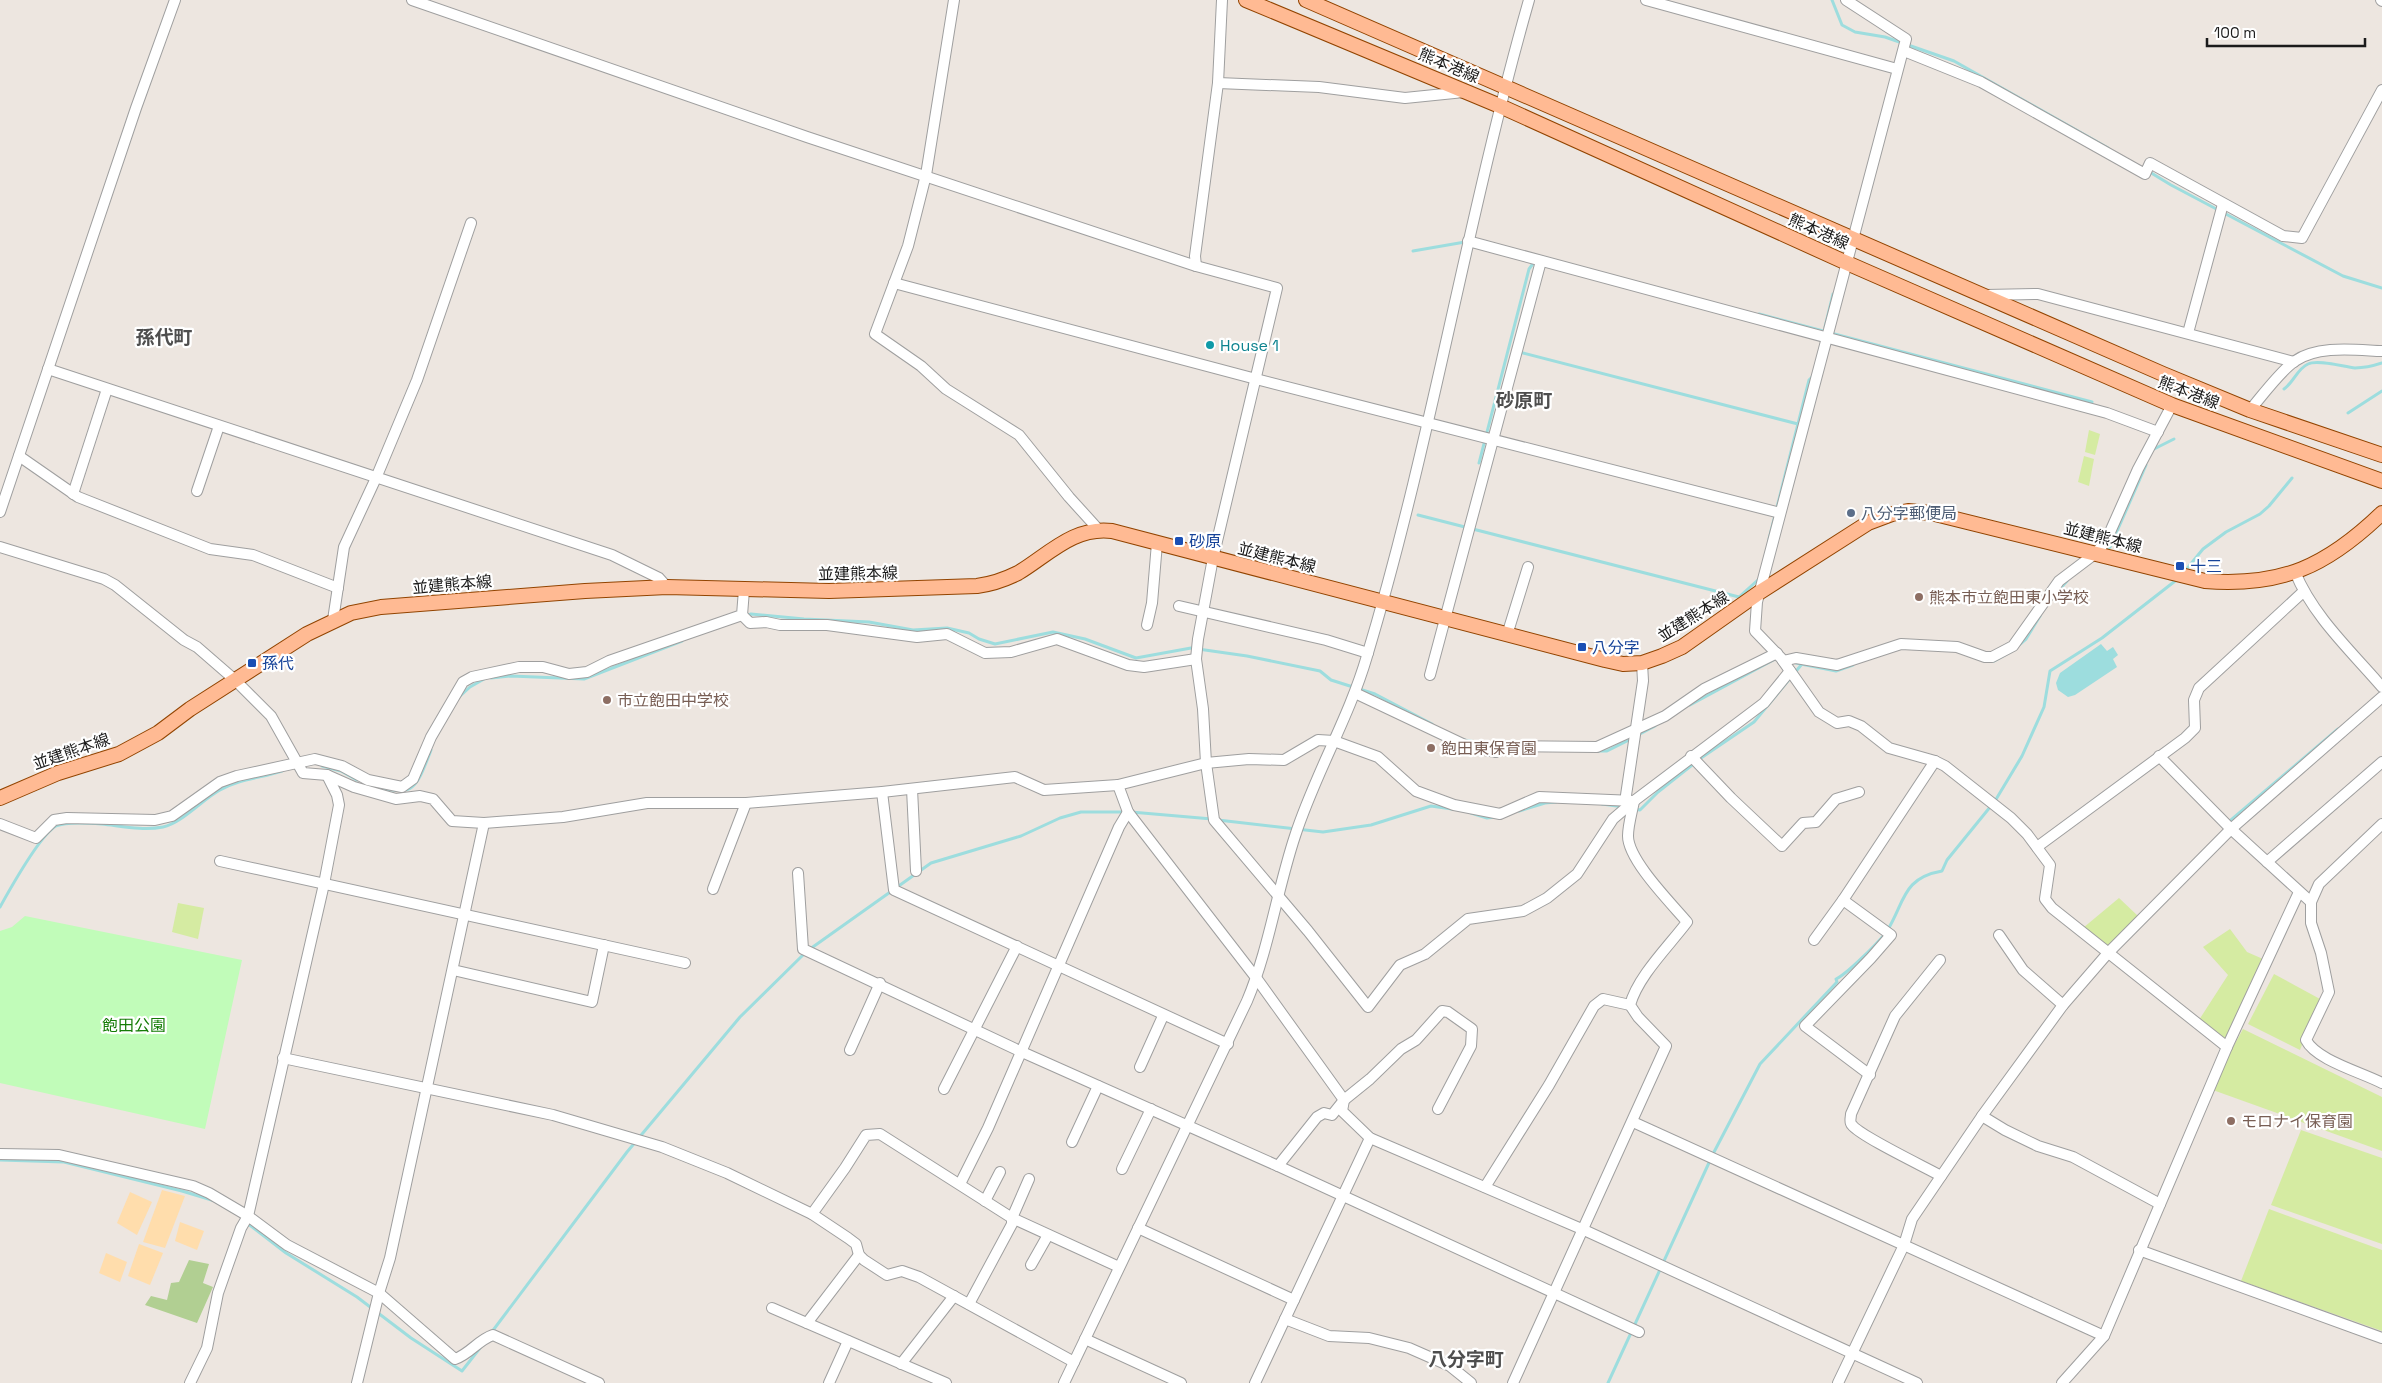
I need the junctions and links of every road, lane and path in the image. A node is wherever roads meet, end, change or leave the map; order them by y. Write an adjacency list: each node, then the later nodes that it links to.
1 (175, 0): 31 (street)
2 (412, 0): 17 (street)
3 (954, 0): 17 (street)
4 (1222, 0): 12 (street)
5 (1246, 0): 15 (main road, 熊本港線)
6 (1306, 0): 13 (main road, 熊本港線)
7 (1529, 0): 13 (street)
8 (1646, 0): 11 (street)
9 (1846, 0): 10 (street)
10 (1904, 51): 11 (street); 18 (street)
11 (1897, 69): 20 (street)
12 (1218, 84): 15 (street); 24 (street)
13 (1505, 87): 16 (street); 20 (main road, 熊本港線)
14 (2382, 90): 18 (street)
15 (1468, 92): 16 (main road, 熊本港線)
16 (1500, 106): 21 (street); 23 (main road, 熊本港線)
17 (926, 175): 24 (street); 25 (street)
18 (2223, 204): 27 (street)
19 (471, 223): 42 (street)
20 (1852, 240): 23 (street); 26 (main road, 熊本港線)
21 (1468, 241): 22 (street); 36 (street)
22 (1541, 261): 28 (street); 39 (street)
23 (1847, 263): 28 (street); 34 (main road, 熊本港線)
24 (1196, 266): 32 (street)
25 (894, 283): 32 (street); 49 (street)
26 (1980, 295): 27 (street); 35 (main road, 熊本港線)
27 (2188, 333): 30 (street)
28 (1828, 338): 38 (street); 47 (street)
29 (2382, 351): 30 (street)
30 (2294, 362): 35 (street)
31 (48, 369): 33 (street); 41 (street)
32 (1256, 379): 36 (street); 53 (street)
33 (107, 389): 37 (street); 45 (street)
34 (2172, 405): 38 (street); 43 (main road, 熊本港線)
35 (2250, 410): 40 (main road, 熊本港線)
36 (1427, 423): 39 (street); 61 (street)
37 (219, 426): 42 (street); 44 (street)
38 (2158, 432): 52 (street)
39 (1494, 441): 47 (street); 65 (street)
40 (2382, 455)
41 (19, 456): 45 (street); 46 (street)
42 (376, 478): 56 (street); 57 (street)
43 (2382, 481)
44 (197, 491)
45 (73, 494): 57 (street)
46 (0, 512)
47 (1780, 513): 59 (street)
48 (2382, 513): 55 (main road, 並建熊本線)
49 (1098, 529): 50 (main road, 並建熊本線); 58 (main road, 並建熊本線)
50 (1156, 543): 53 (main road, 並建熊本線); 67 (street)
51 (0, 547): 75 (street)
52 (2096, 553): 55 (main road, 並建熊本線); 59 (main road, 並建熊本線); 70 (street)
53 (1213, 558): 61 (main road, 並建熊本線); 63 (street)
54 (1528, 567): 68 (street)
55 (2295, 572): 60 (street)
56 (668, 587): 58 (main road, 並建熊本線); 66 (main road, 並建熊本線)
57 (338, 588): 66 (street)
58 (744, 590): 64 (street)
59 (1760, 592): 70 (street); 72 (main road, 並建熊本線)
60 (2303, 592): 76 (street); 82 (street)
61 (1382, 603): 65 (main road, 並建熊本線); 69 (street)
62 (1179, 606): 63 (street)
63 (1204, 613): 69 (street); 71 (street)
64 (742, 615): 71 (street); 84 (street)
65 (1445, 619): 68 (main road, 並建熊本線); 74 (street)
66 (333, 620): 75 (main road, 並建熊本線)
67 (1147, 625)
68 (1508, 635): 72 (main road, 並建熊本線)
69 (1368, 653): 77 (street)
70 (1780, 657): 73 (street); 79 (street)
71 (1196, 659): 86 (street)
72 (1642, 663): 79 (street)
73 (1790, 672): 81 (street); 83 (street)
74 (1430, 675)
75 (235, 680): 84 (street); 92 (main road, 並建熊本線)
76 (2382, 687)
77 (1355, 693): 79 (street); 80 (street)
78 (2382, 697): 99 (street)
79 (1636, 730): 93 (street)
80 (1334, 740): 86 (street); 93 (street); 108 (street)
81 (1691, 756): 91 (street); 93 (street)
82 (2159, 756): 99 (street); 100 (street)
83 (1935, 761): 100 (street); 109 (street)
84 (296, 762): 87 (street); 97 (street)
85 (2382, 762): 102 (street)
86 (1206, 763): 88 (street); 108 (street)
87 (328, 776): 96 (street); 105 (street)
88 (1118, 785): 89 (street); 95 (street)
89 (912, 788): 90 (street); 103 (street)
90 (882, 792): 94 (street); 115 (street)
91 (1859, 792)
92 (0, 798)
93 (1630, 801): 108 (street); 123 (street)
94 (746, 803): 96 (street); 106 (street)
95 (1128, 812): 119 (street); 121 (street)
96 (484, 823): 111 (street)
97 (0, 824)
98 (2382, 824): 110 (street)
99 (2231, 829): 102 (street); 116 (street)
100 (2037, 847): 116 (street)
101 (220, 861): 105 (street)
102 (2267, 862): 107 (street)
103 (916, 871)
104 (798, 873): 122 (street)
105 (324, 884): 111 (street); 131 (street)
106 (714, 889)
107 (2299, 892): 110 (street); 128 (street)
108 (1278, 897): 121 (street)
109 (1843, 900): 113 (street); 133 (street)
110 (2311, 902): 134 (street)
111 (465, 913): 114 (street); 120 (street)
112 (1999, 935): 124 (street)
113 (1814, 940)
114 (604, 945): 118 (street); 120 (street)
115 (1017, 946): 119 (street); 126 (street)
116 (2108, 953): 124 (street); 128 (street)
117 (1940, 960): 133 (street)
118 (685, 963)
119 (1059, 967): 125 (street); 130 (street)
120 (453, 970): 137 (street)
121 (1257, 978): 127 (street); 138 (street)
122 (880, 983): 126 (street); 129 (street)
123 (1630, 1005): 142 (street); 153 (street)
124 (2063, 1005): 141 (street)
125 (1163, 1016): 127 (street); 132 (street)
126 (976, 1029): 130 (street); 136 (street)
127 (1228, 1044): 143 (street)
128 (2227, 1047): 156 (street)
129 (850, 1050)
130 (1022, 1052): 135 (street); 152 (street)
131 (283, 1058): 137 (street); 158 (street)
132 (1140, 1067)
133 (1870, 1075): 150 (street)
134 (2382, 1083)
135 (1098, 1086): 139 (street); 145 (street)
136 (944, 1089)
137 (428, 1090): 157 (street); 168 (street)
138 (1344, 1100): 140 (street); 144 (street); 147 (street)
139 (1151, 1109): 143 (street); 148 (street)
140 (1438, 1109)
141 (1982, 1116): 150 (street); 156 (street)
142 (1633, 1122): 161 (street); 163 (street)
143 (1189, 1125): 147 (street); 160 (street)
144 (1370, 1138): 153 (street); 154 (street)
145 (1072, 1142)
146 (0, 1154): 158 (street)
147 (1278, 1166): 154 (street)
148 (1122, 1169)
149 (1000, 1172): 155 (street)
150 (1941, 1176): 163 (street)
151 (1029, 1179): 159 (street)
152 (960, 1184): 155 (street); 157 (street)
153 (1485, 1188): 161 (street)
154 (1342, 1197): 169 (street); 171 (street)
155 (985, 1201): 159 (street)
156 (2160, 1204): 164 (street)
157 (812, 1214): 165 (street)
158 (248, 1216): 168 (street); 184 (street)
159 (1012, 1218): 162 (street); 172 (street)
160 (1138, 1228): 167 (street); 171 (street)
161 (1584, 1230): 169 (street); 181 (street)
162 (1048, 1235): 166 (street); 167 (street)
163 (1904, 1245): 177 (street); 181 (street)
164 (2139, 1250): 177 (street); 178 (street)
165 (859, 1255): 170 (street); 175 (street)
166 (1031, 1265)
167 (1119, 1267): 179 (street)
168 (379, 1293): 185 (street); 186 (street)
169 (1554, 1293): 176 (street); 193 (street)
170 (954, 1296): 172 (street); 183 (street)
171 (1294, 1300): 174 (street)
172 (969, 1304): 182 (street)
173 (772, 1308): 175 (street)
174 (1285, 1319): 191 (street); 192 (street)
175 (807, 1323): 180 (street)
176 (1639, 1332)
177 (2104, 1336): 196 (street)
178 (2382, 1338)
179 (1085, 1339): 182 (street); 190 (street)
180 (848, 1341): 183 (street); 187 (street)
181 (1852, 1353): 194 (street); 195 (street)
182 (1074, 1362): 189 (street)
183 (901, 1364): 188 (street)
184 (190, 1383)
185 (357, 1383)
186 (599, 1383)
187 (828, 1383)
188 (946, 1383)
189 (1064, 1383)
190 (1181, 1383)
191 (1255, 1383)
192 (1471, 1383)
193 (1513, 1383)
194 (1838, 1383)
195 (1917, 1383)
196 (2062, 1383)

